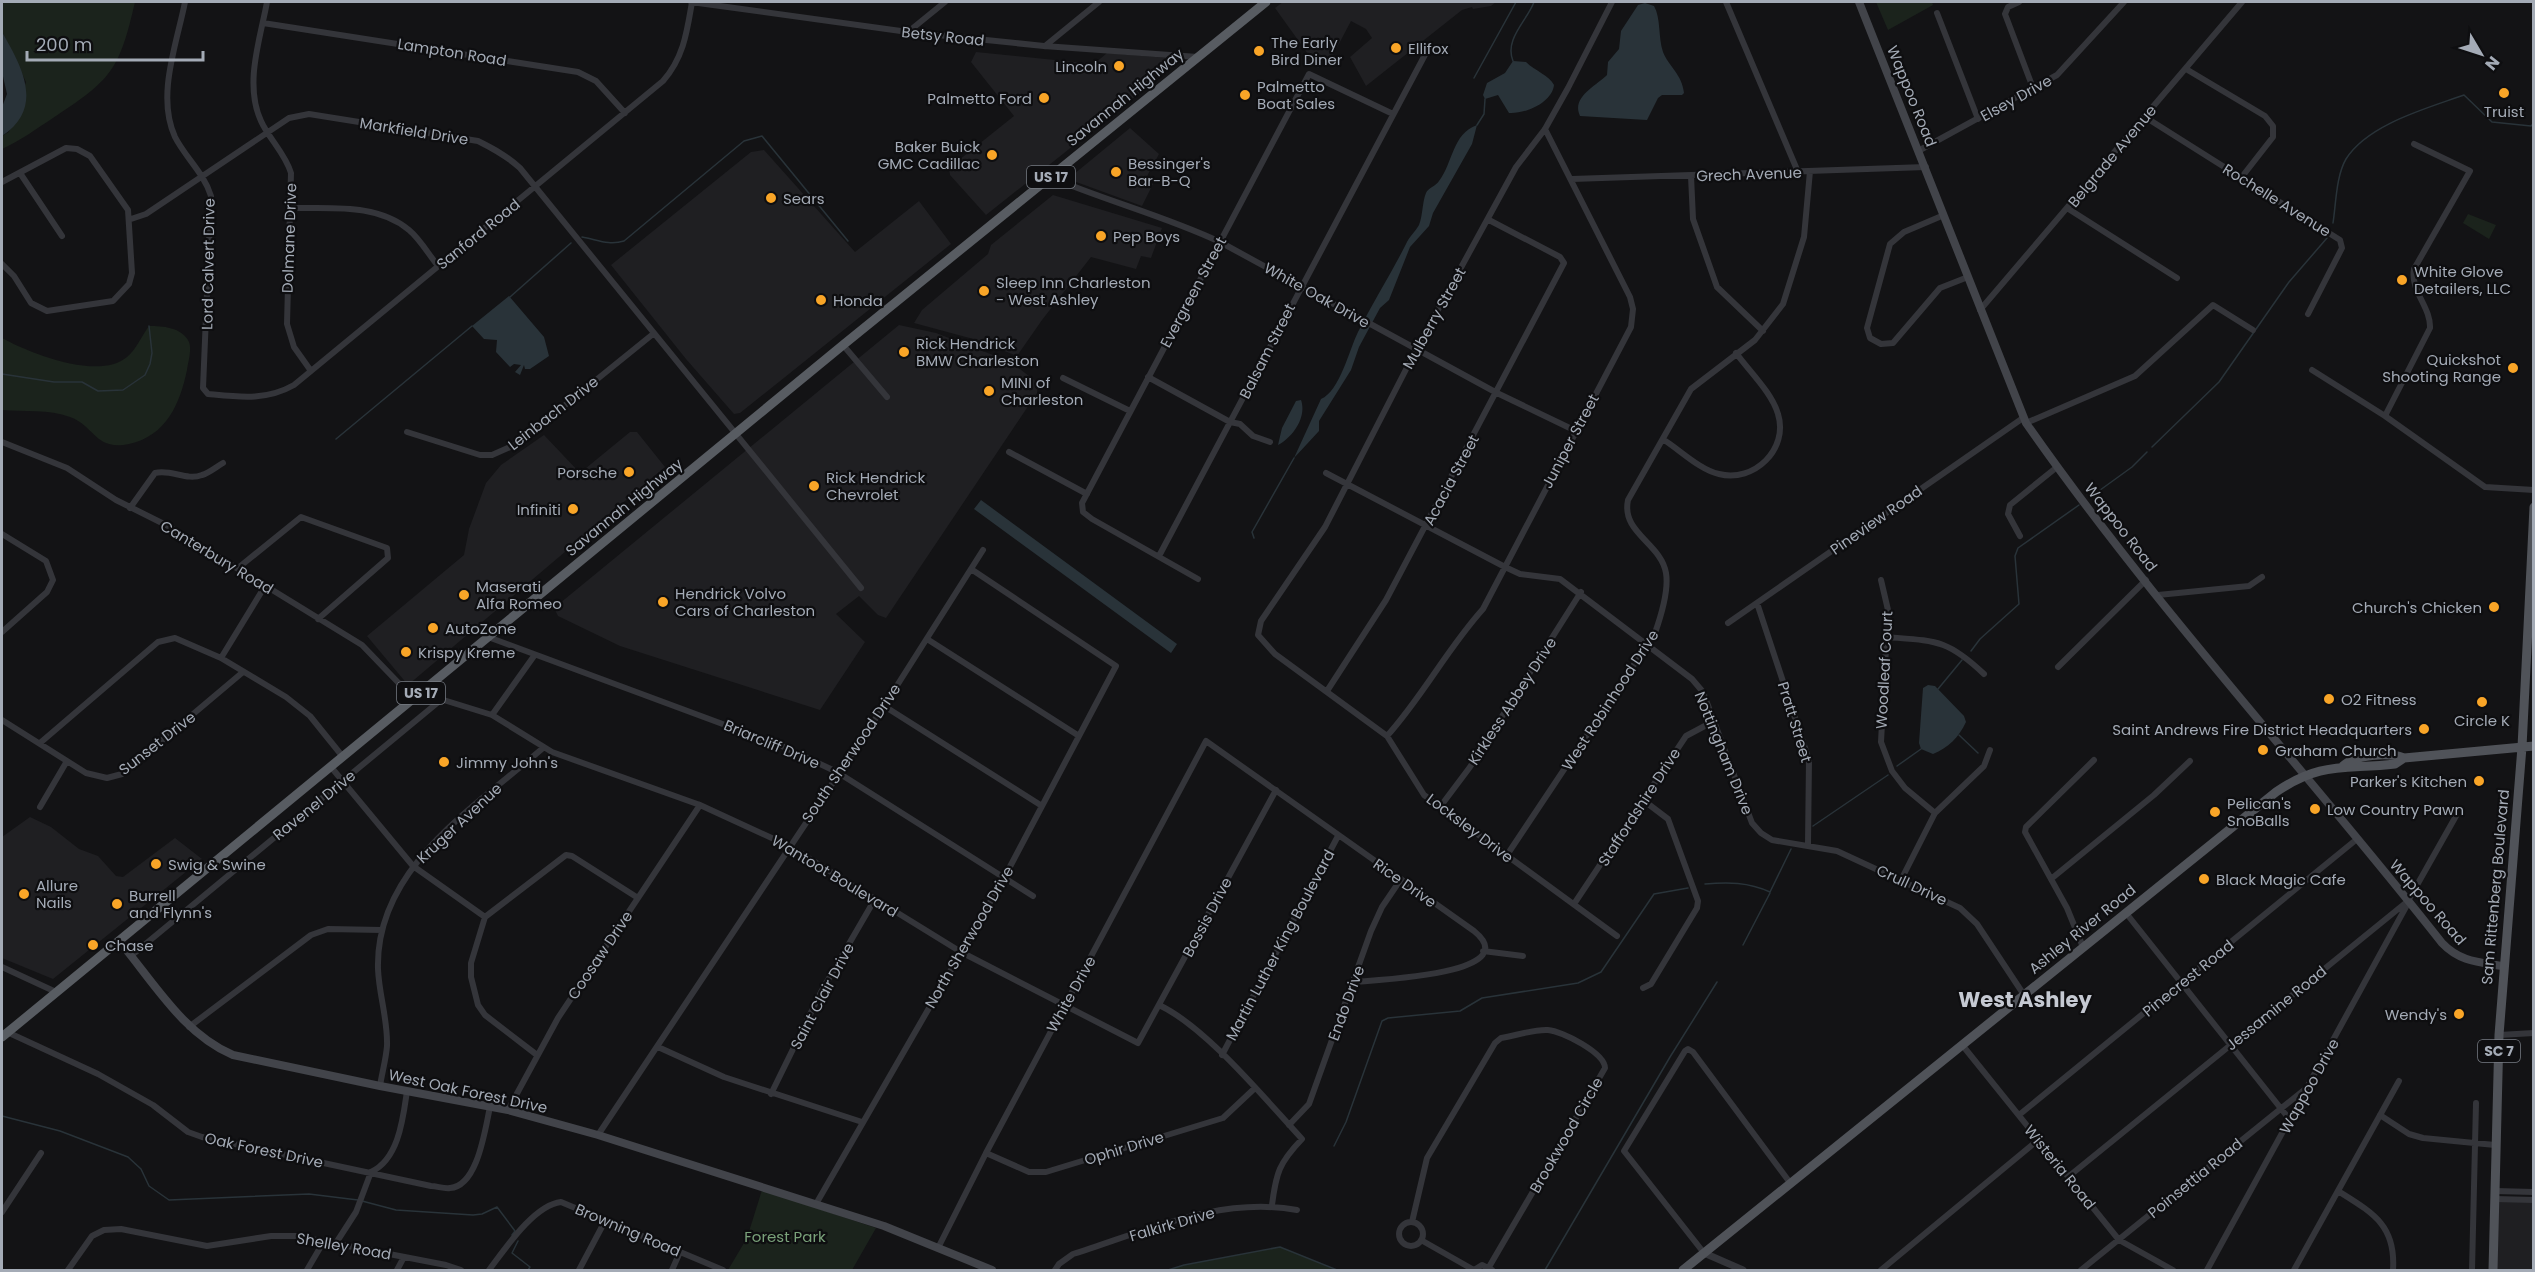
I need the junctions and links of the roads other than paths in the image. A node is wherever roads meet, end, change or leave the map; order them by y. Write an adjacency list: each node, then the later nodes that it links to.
1 (185, 2): 34 (street, Lord Calvert Drive)
2 (267, 2): 14 (street, Dolmane Drive)
3 (692, 2): 15 (street, Betsy Road); 21 (street, Sanford Road)
4 (945, 2): 15 (street)
5 (1099, 2): 16 (street)
6 (1266, 2): 18 (highway, Savannah Highway / US 17)
7 (1612, 2): 25 (street, Mulberry Street)
8 (1726, 2): 31 (street)
9 (1859, 2): 28 (main road, Wappoo Road)
10 (2019, 2): 20 (street)
11 (2124, 2): 20 (street, Elsey Drive)
12 (2242, 2): 19 (street, Belgrade Avenue)
13 (1937, 13): 24 (street)
14 (263, 23): 21 (street, Lampton Road); 26 (street, Dolmane Drive)
15 (908, 32): 16 (street, Betsy Road)
16 (1044, 46): 18 (street, Betsy Road)
17 (1427, 51): 22 (street, Balsam Street)
18 (1198, 57): 35 (highway, Savannah Highway / US 17)
19 (2186, 69): 23 (street, Belgrade Avenue); 36 (street)
20 (2033, 88): 24 (street, Elsey Drive)
21 (625, 112): 39 (street, Sanford Road)
22 (1393, 114): 46 (street, Evergreen Street); 51 (street, Balsam Street)
23 (2145, 117): 36 (street, Rochelle Avenue); 41 (street, Belgrade Avenue)
24 (1978, 119): 28 (street, Elsey Drive)
25 (1545, 129): 37 (street, Juniper Street); 44 (street, Mulberry Street)
26 (267, 133): 34 (street, Markfield Drive); 39 (street, Markfield Drive); 40 (street, Dolmane Drive)
27 (2414, 144): 68 (street)
28 (1920, 150): 29 (main road, Wappoo Road)
29 (1926, 167): 30 (street, Grech Avenue); 42 (main road, Wappoo Road)
30 (1810, 171): 31 (street, Grech Avenue); 55 (street, West Robinhood Drive)
31 (1798, 172): 33 (street, Grech Avenue)
32 (20, 173): 38 (street); 43 (street); 45 (street)
33 (1691, 176): 37 (street, Grech Avenue); 55 (street)
34 (202, 177): 43 (street, Markfield Drive); 65 (street, Lord Calvert Drive)
35 (1050, 177): 46 (street, White Oak Drive); 57 (highway, Savannah Highway / US 17)
36 (2241, 178): 53 (street, Rochelle Avenue)
37 (1572, 179): 71 (street, Juniper Street)
38 (2, 182)
39 (535, 187): 48 (street, Sanford Road); 56 (street, Markfield Drive)
40 (292, 208): 48 (street); 61 (street, Dolmane Drive)
41 (2067, 208): 50 (street); 52 (street, Belgrade Avenue)
42 (1944, 215): 49 (main road, Wappoo Road); 49 (street)
43 (131, 219): 47 (street)
44 (1489, 220): 58 (street, Mulberry Street); 64 (street, Acacia Street)
45 (62, 236)
46 (1220, 242): 51 (street, White Oak Drive); 62 (street, Evergreen Street)
47 (2, 264)
48 (438, 266): 61 (street, Sanford Road)
49 (1968, 277): 52 (main road, Wappoo Road)
50 (2177, 278)
51 (1301, 286): 58 (street, White Oak Drive); 70 (street, Balsam Street)
52 (1980, 310): 69 (main road, Wappoo Road)
53 (2308, 314)
54 (2253, 330): 69 (street, Pineview Road)
55 (1763, 332): 59 (street, West Robinhood Drive)
56 (653, 334): 72 (street, Leinbach Drive); 73 (street, Markfield Drive)
57 (843, 345): 66 (street); 73 (highway, Savannah Highway / US 17)
58 (1417, 348): 64 (street, White Oak Drive); 81 (street, Mulberry Street)
59 (1736, 353): 74 (street, West Robinhood Drive); 74 (street)
60 (2312, 370): 68 (street)
61 (311, 371): 65 (street, Sanford Road)
62 (1148, 377): 67 (street, Evergreen Street); 70 (street)
63 (1064, 378): 67 (street)
64 (1497, 393): 71 (street, White Oak Drive); 86 (street, Acacia Street)
65 (208, 394)
66 (887, 398)
67 (1130, 411): 83 (street, Evergreen Street)
68 (2385, 416): 82 (street)
69 (2025, 420): 79 (main road, Wappoo Road); 102 (street, Pineview Road)
70 (1230, 422): 76 (street); 90 (street, Balsam Street)
71 (1576, 431): 91 (street, Juniper Street)
72 (407, 432)
73 (737, 435): 99 (street, Markfield Drive); 107 (highway, Savannah Highway / US 17)
74 (1664, 440): 110 (street, West Robinhood Drive)
75 (2, 442): 85 (street, Canterbury Road)
76 (1270, 442)
77 (1009, 452): 83 (street)
78 (223, 463): 85 (street)
79 (2057, 467): 88 (street); 97 (main road, Wappoo Road)
80 (1326, 473): 81 (street, Nottingham Drive)
81 (1346, 486): 86 (street, Nottingham Drive); 106 (street, Mulberry Street)
82 (2534, 490)
83 (1087, 494): 90 (street, Evergreen Street)
84 (2534, 507): 128 (main road, Sam Rittenberg Boulevard / SC 7)
85 (130, 508): 92 (street, Canterbury Road)
86 (1426, 527): 91 (street, Nottingham Drive); 116 (street, Acacia Street)
87 (2, 534): 105 (street)
88 (2020, 536)
89 (982, 550): 93 (street, South Sherwood Drive)
90 (1159, 556): 95 (street)
91 (1505, 567): 100 (street, Nottingham Drive); 124 (street, Juniper Street)
92 (238, 568): 98 (street, Canterbury Road); 103 (street)
93 (971, 569): 109 (street, South Sherwood Drive); 123 (street, North Sherwood Drive)
94 (2262, 577): 101 (street)
95 (1198, 579)
96 (1881, 580): 108 (street, Woodleaf Court)
97 (2146, 580): 101 (main road, Wappoo Road); 113 (street)
98 (265, 586): 103 (street, Canterbury Road); 112 (street)
99 (861, 588)
100 (1581, 592): 110 (street, Nottingham Drive); 144 (street, Kirkless Abbey Drive)
101 (2158, 595): 137 (main road, Wappoo Road)
102 (1757, 603): 104 (street, Pineview Road); 150 (street, Pratt Street)
103 (318, 619): 117 (street, Canterbury Road)
104 (1728, 623)
105 (2, 632)
106 (1258, 635): 116 (street, Locksley Drive)
107 (488, 637): 111 (street, Briarcliff Drive); 117 (highway, Savannah Highway / US 17)
108 (1886, 637): 115 (street); 145 (street, Woodleaf Court)
109 (927, 639): 119 (street, South Sherwood Drive); 123 (street)
110 (1649, 644): 122 (street, Nottingham Drive); 152 (street, West Robinhood Drive)
111 (534, 656): 120 (street); 136 (street, Briarcliff Drive)
112 (221, 658): 114 (street); 126 (street)
113 (2058, 667)
114 (243, 672): 131 (street); 133 (street, Sunset Drive)
115 (1984, 674)
116 (1327, 691): 124 (street, Locksley Drive)
117 (418, 696): 118 (street, Wantoot Boulevard); 131 (highway, Savannah Highway / US 17)
118 (442, 699): 120 (street, Wantoot Boulevard); 138 (street, Ravenel Drive)
119 (884, 706): 136 (street, South Sherwood Drive); 142 (street)
120 (492, 715): 129 (street, Wantoot Boulevard)
121 (2, 720): 126 (street, Sunset Drive)
122 (1713, 721): 140 (street, Staffordshire Drive); 147 (street, Nottingham Drive)
123 (1079, 736): 142 (street, North Sherwood Drive)
124 (1388, 736): 144 (street, Locksley Drive)
125 (1206, 741): 139 (street, Rice Drive); 180 (street, White Drive)
126 (40, 743): 133 (street, Sunset Drive)
127 (2534, 746): 128 (main road, Ashley River Road)
128 (2522, 747): 137 (main road, Ashley River Road); 173 (main road, Sam Rittenberg Boulevard / SC 7)
129 (543, 748): 141 (street, Wantoot Boulevard); 153 (street, Kruger Avenue)
130 (1990, 750): 145 (street)
131 (343, 757): 135 (highway, Savannah Highway / US 17)
132 (2094, 760): 156 (street)
133 (67, 761): 143 (street)
134 (2190, 761): 156 (street)
135 (331, 766): 138 (street); 167 (highway, Savannah Highway / US 17)
136 (837, 772): 151 (street, South Sherwood Drive); 154 (street, Briarcliff Drive)
137 (2302, 775): 149 (main road, Wappoo Road); 163 (main road, Ashley River Road)
138 (344, 781): 153 (street); 171 (street, Ravenel Drive)
139 (1276, 790): 148 (street, Rice Drive); 181 (street, Bossis Drive)
140 (1643, 800): 162 (street, Staffordshire Drive); 177 (street)
141 (700, 805): 151 (street, Wantoot Boulevard); 159 (street, Coosaw Drive)
142 (1042, 806): 154 (street, North Sherwood Drive)
143 (39, 807)
144 (1440, 807): 152 (street, Locksley Drive)
145 (1935, 813): 157 (street)
146 (2456, 816): 161 (street, Jessamine Road)
147 (1761, 833): 150 (street, Crull Drive)
148 (1338, 836): 155 (street, Rice Drive); 191 (street, Martin Luther King Boulevard)
149 (2357, 839): 161 (main road, Wappoo Road); 176 (street, Pinecrest Road)
150 (1808, 844): 157 (street, Crull Drive)
151 (789, 846): 160 (street, Wantoot Boulevard); 189 (street, South Sherwood Drive)
152 (1507, 855): 162 (street, Locksley Drive)
153 (413, 866): 164 (street); 165 (street, Kruger Avenue)
154 (1004, 878): 158 (street, Briarcliff Drive); 170 (street, North Sherwood Drive)
155 (1401, 879): 169 (street, Rice Drive); 175 (street, Endo Drive)
156 (2052, 879): 168 (street)
157 (1901, 880): 179 (street, Crull Drive)
158 (1033, 896)
159 (638, 898): 164 (street); 190 (street, Coosaw Drive)
160 (875, 899): 170 (street, Wantoot Boulevard); 197 (street, Saint Clair Drive)
161 (2408, 901): 173 (main road, Wappoo Road); 187 (street, Jessamine Road); 194 (street, Wappoo Drive)
162 (1574, 904): 166 (street, Locksley Drive)
163 (2126, 913): 168 (main road, Ashley River Road); 176 (street)
164 (485, 917): 190 (street)
165 (382, 930): 182 (street); 193 (street, Kruger Avenue)
166 (1617, 936)
167 (119, 941): 171 (main road, West Oak Forest Drive); 178 (highway, Savannah Highway / US 17)
168 (2083, 947): 179 (main road, Ashley River Road)
169 (1483, 951): 172 (street); 175 (street)
170 (962, 952): 180 (street, Wantoot Boulevard); 205 (street, North Sherwood Drive)
171 (131, 956): 182 (main road, West Oak Forest Drive)
172 (1523, 956)
173 (2503, 966): 185 (main road, Sam Rittenberg Boulevard / SC 7)
174 (2, 967): 178 (street)
175 (1354, 982): 206 (street, Endo Drive)
176 (2181, 984): 187 (street); 202 (street, Pinecrest Road)
177 (1643, 988)
178 (56, 992): 184 (highway, Savannah Highway / US 17)
179 (2024, 995): 188 (main road, Ashley River Road)
180 (1065, 1004): 186 (street, Wantoot Boulevard); 212 (street, White Drive)
181 (1159, 1005): 186 (street, Bossis Drive); 191 (street)
182 (189, 1027): 193 (main road, West Oak Forest Drive)
183 (2534, 1033): 185 (street)
184 (4, 1035): 213 (street, Oak Forest Drive)
185 (2499, 1035): 210 (main road, Sam Rittenberg Boulevard / SC 7)
186 (1138, 1043)
187 (2230, 1045): 200 (street); 214 (street, Jessamine Road)
188 (1963, 1046): 202 (street, Wisteria Road); 215 (main road, Ashley River Road)
189 (658, 1047): 197 (street); 207 (street, South Sherwood Drive)
190 (537, 1055): 201 (street, Coosaw Drive)
191 (1222, 1055): 195 (street)
192 (2399, 1081): 203 (street)
193 (380, 1086): 196 (main road, West Oak Forest Drive)
194 (2308, 1086): 200 (street, Poinsettia Road); 204 (street, Wappoo Drive)
195 (1255, 1088): 206 (street); 212 (street, Ophir Drive)
196 (407, 1091): 199 (main road, West Oak Forest Drive); 213 (street)
197 (771, 1094): 205 (street)
198 (2476, 1103): 209 (street)
199 (490, 1107): 201 (main road, West Oak Forest Drive); 213 (street, Oak Forest Drive)
200 (2281, 1108): 204 (street); 227 (street, Poinsettia Road)
201 (508, 1110): 207 (main road, West Oak Forest Drive)
202 (2019, 1115): 208 (street, Wisteria Road)
203 (2380, 1115): 209 (street); 216 (street)
204 (2290, 1120): 251 (street, Wappoo Drive)
205 (862, 1122): 220 (street, North Sherwood Drive)
206 (1289, 1125): 221 (street)
207 (598, 1135): 220 (main road, West Oak Forest Drive)
208 (2038, 1140): 214 (street, Wisteria Road); 248 (street)
209 (2474, 1143): 210 (street); 254 (street)
210 (2495, 1145): 218 (main road, Sam Rittenberg Boulevard / SC 7)
211 (41, 1153): 223 (street)
212 (986, 1153): 230 (street, White Drive)
213 (371, 1172): 229 (street)
214 (2068, 1177): 227 (street, Wisteria Road)
215 (1791, 1184): 232 (main road, Ashley River Road); 232 (street)
216 (2338, 1191): 252 (street); 253 (street)
217 (2534, 1192): 218 (street)
218 (2495, 1195): 219 (street); 255 (main road, Sam Rittenberg Boulevard / SC 7)
219 (2534, 1200)
220 (816, 1204): 230 (main road, West Oak Forest Drive)
221 (1272, 1205): 222 (street, Falkirk Drive); 244 (street, Falkirk Drive)
222 (1298, 1210)
223 (2, 1212)
224 (605, 1221): 231 (street, Browning Road); 239 (street, Browning Road); 240 (street)
225 (1413, 1222): 226 (street); 226 (street); 234 (street, Brookwood Circle)
226 (1421, 1240): 245 (street)
227 (2119, 1240): 249 (street, Poinsettia Road); 250 (street, Wisteria Road)
228 (324, 1241): 229 (street, Shelley Road); 235 (street, Shelley Road); 236 (street)
229 (336, 1243): 233 (street, Shelley Road)
230 (938, 1248): 243 (main road, West Oak Forest Drive)
231 (680, 1252): 241 (street); 242 (street, Browning Road)
232 (1704, 1253): 246 (main road, Ashley River Road); 247 (street)
233 (404, 1257): 237 (street); 238 (street, Shelley Road)
234 (1490, 1269): 245 (street)
235 (68, 1270)
236 (307, 1270)
237 (397, 1270)
238 (461, 1270)
239 (489, 1270)
240 (579, 1270)
241 (672, 1270)
242 (723, 1270)
243 (992, 1270)
244 (1055, 1270)
245 (1474, 1270)
246 (1683, 1270)
247 (1743, 1270)
248 (1881, 1270)
249 (2081, 1270)
250 (2173, 1270)
251 (2207, 1270)
252 (2294, 1270)
253 (2393, 1270)
254 (2472, 1270)
255 (2493, 1270)

